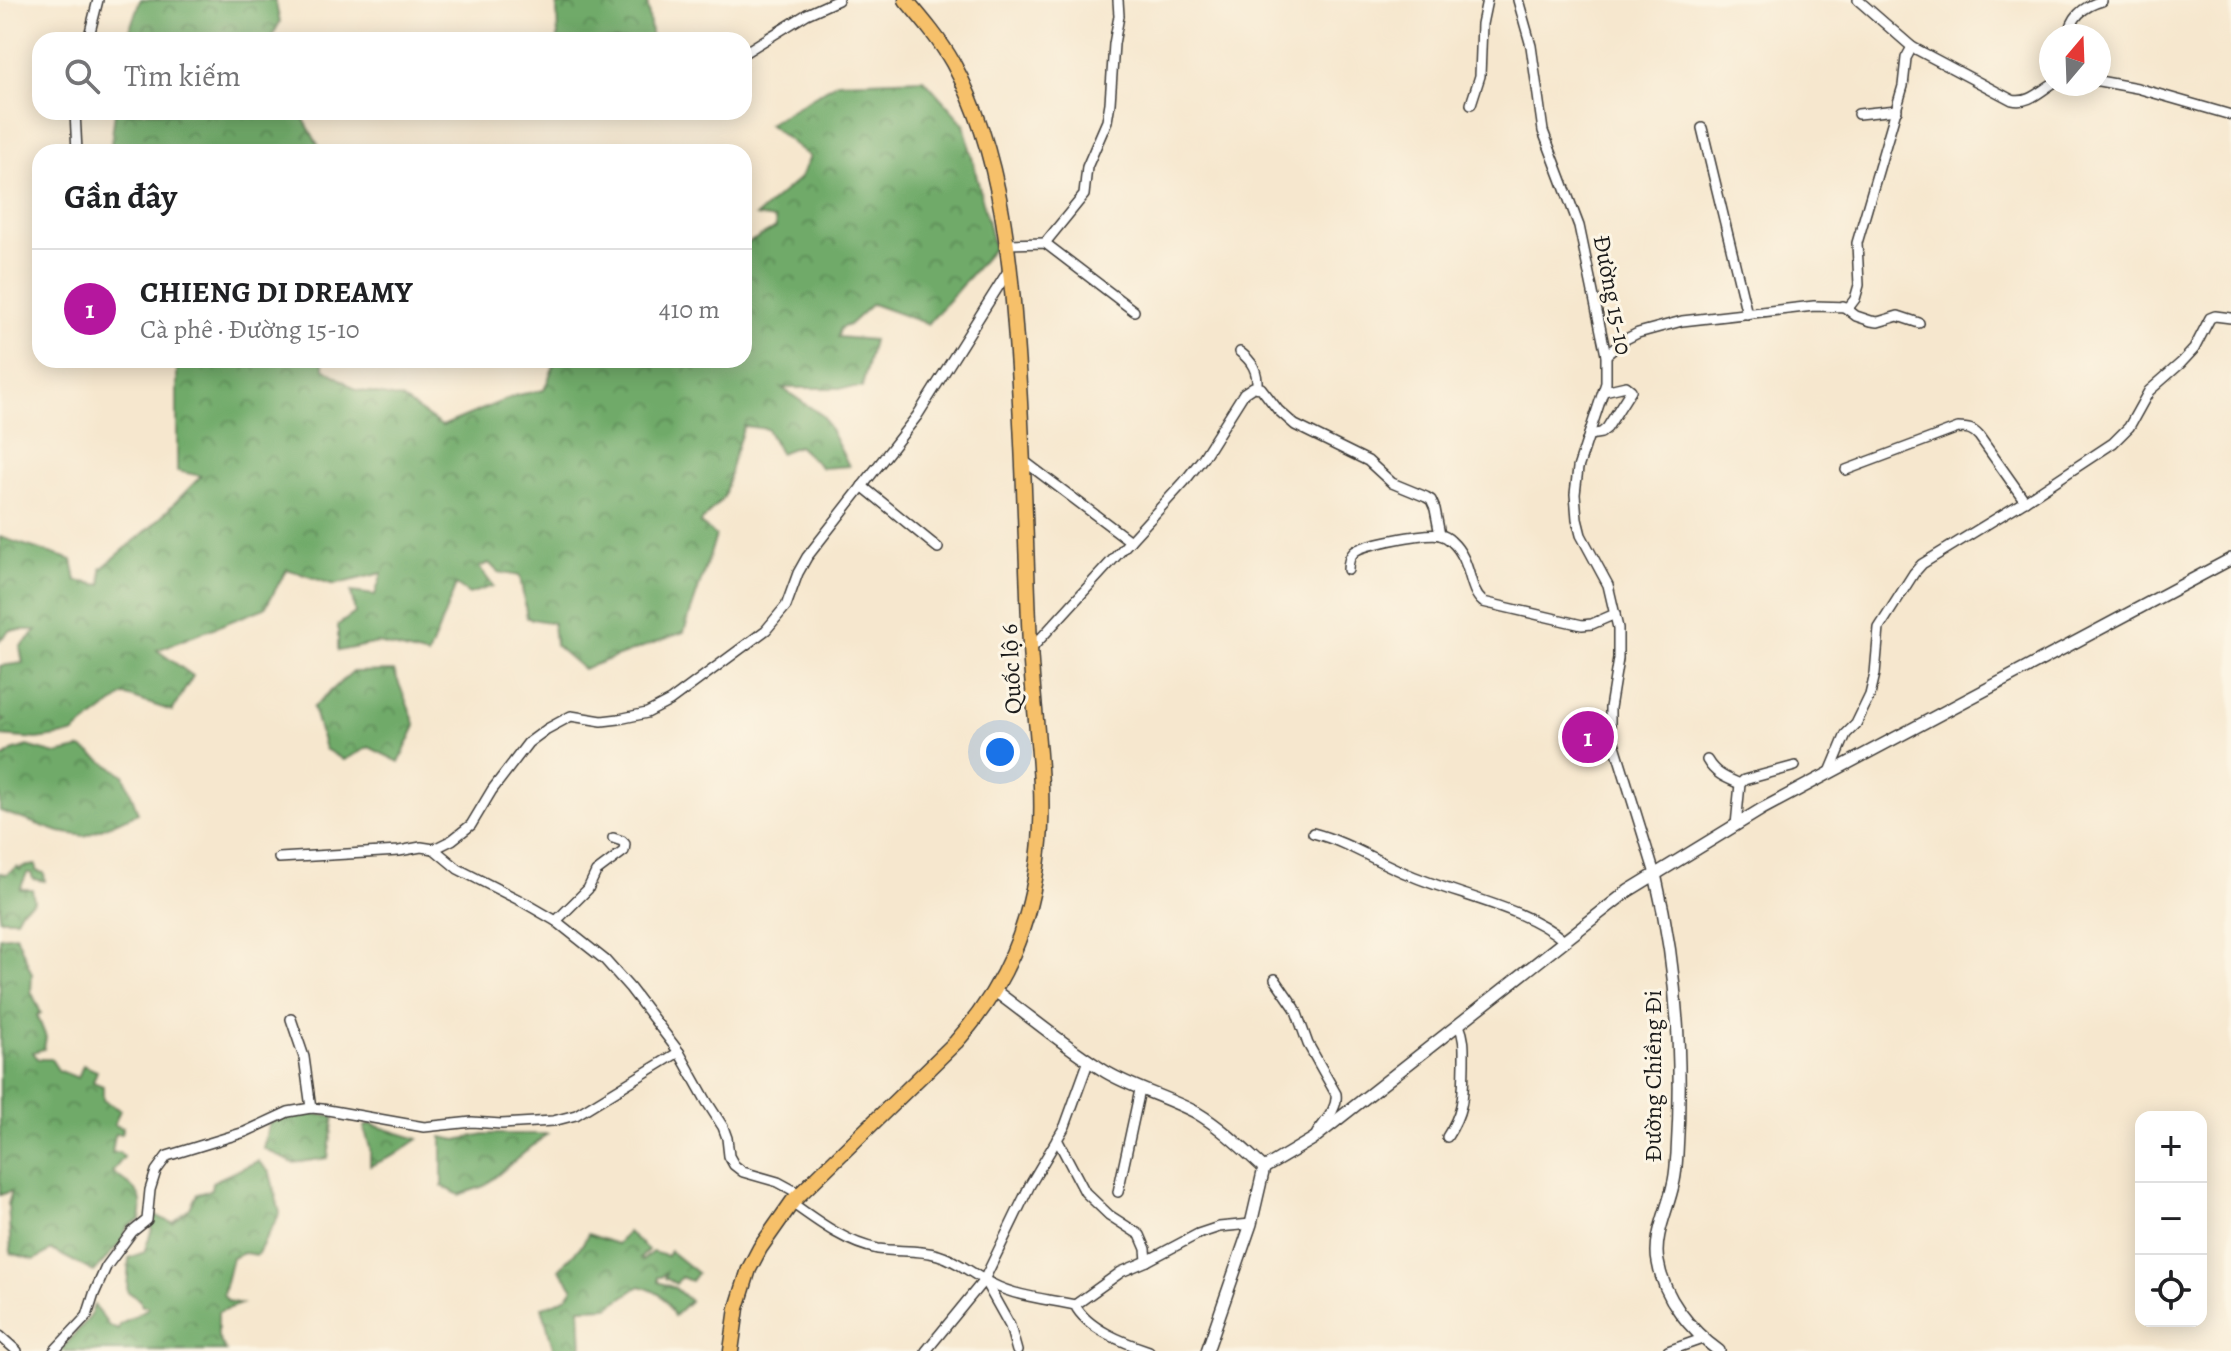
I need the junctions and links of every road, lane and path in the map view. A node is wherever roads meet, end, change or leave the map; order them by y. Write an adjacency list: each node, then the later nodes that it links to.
1 (98, 0): 10 (street)
2 (838, 0): 12 (street)
3 (906, 0): 23 (highway, Quốc lộ 6)
4 (1118, 0): 22 (street)
5 (1487, 0): 15 (street)
6 (1518, 0): 31 (street, Đường 15-10)
7 (1858, 0): 11 (street)
8 (2102, 1): 9 (street)
9 (2072, 24)
10 (90, 32)
11 (1912, 47): 14 (street); 16 (street)
12 (752, 48)
13 (2111, 83): 18 (street)
14 (2039, 92)
15 (1471, 104)
16 (1897, 110): 17 (street); 25 (street)
17 (1858, 114)
18 (2231, 115)
19 (75, 120): 21 (street)
20 (1702, 128): 27 (street)
21 (77, 144)
22 (1045, 243): 23 (street); 26 (street)
23 (1007, 244): 24 (highway, Quốc lộ 6)
24 (1011, 267): 35 (highway, Quốc lộ 6); 37 (street)
25 (1843, 306): 27 (street); 29 (street)
26 (1134, 311)
27 (1747, 314): 31 (street)
28 (2231, 318): 38 (street)
29 (1919, 323)
30 (1240, 352): 32 (street)
31 (1606, 355): 33 (street, Đường 15-10)
32 (1257, 387): 39 (street); 40 (street)
33 (1604, 391): 34 (street, Đường 15-10); 34 (street)
34 (1589, 435): 44 (street, Đường 15-10)
35 (1024, 461): 40 (street); 45 (highway, Quốc lộ 6)
36 (1846, 470): 38 (street)
37 (862, 486): 41 (street); 53 (street)
38 (2025, 501): 48 (street)
39 (1440, 535): 43 (street); 44 (street)
40 (1130, 541): 45 (street)
41 (938, 548)
42 (2231, 559): 48 (street)
43 (1348, 570)
44 (1615, 614): 55 (street, Đường 15-10)
45 (1031, 649): 59 (highway, Quốc lộ 6)
46 (1707, 760): 49 (street)
47 (1795, 766): 49 (street)
48 (1830, 772): 50 (street)
49 (1740, 784): 50 (street)
50 (1736, 825): 55 (street)
51 (1313, 833): 57 (street)
52 (613, 838): 56 (street)
53 (434, 849): 54 (street); 56 (street)
54 (279, 858)
55 (1655, 874): 57 (street); 77 (street, Đường Chiềng Đi)
56 (556, 921): 62 (street)
57 (1563, 940): 61 (street)
58 (1275, 979): 68 (street)
59 (995, 991): 63 (street); 71 (highway, Quốc lộ 6)
60 (291, 1019): 65 (street)
61 (1459, 1025): 66 (street); 68 (street)
62 (679, 1052): 65 (street); 71 (street)
63 (1089, 1060): 64 (street); 67 (street)
64 (1140, 1090): 69 (street); 70 (street)
65 (311, 1108): 79 (street)
66 (1447, 1137)
67 (1057, 1139): 73 (street); 74 (street)
68 (1313, 1139): 69 (street)
69 (1264, 1168): 72 (street)
70 (1118, 1192)
71 (796, 1198): 74 (street); 80 (highway, Quốc lộ 6)
72 (1251, 1224): 73 (street); 84 (street)
73 (1147, 1261): 75 (street)
74 (984, 1280): 75 (street); 81 (street); 82 (street)
75 (1075, 1305): 83 (street)
76 (0, 1336): 78 (street)
77 (1702, 1339): 85 (street); 86 (street, Đường Chiềng Đi)
78 (17, 1351)
79 (54, 1351)
80 (731, 1351)
81 (926, 1351)
82 (1017, 1351)
83 (1149, 1351)
84 (1207, 1351)
85 (1668, 1351)
86 (1719, 1351)

